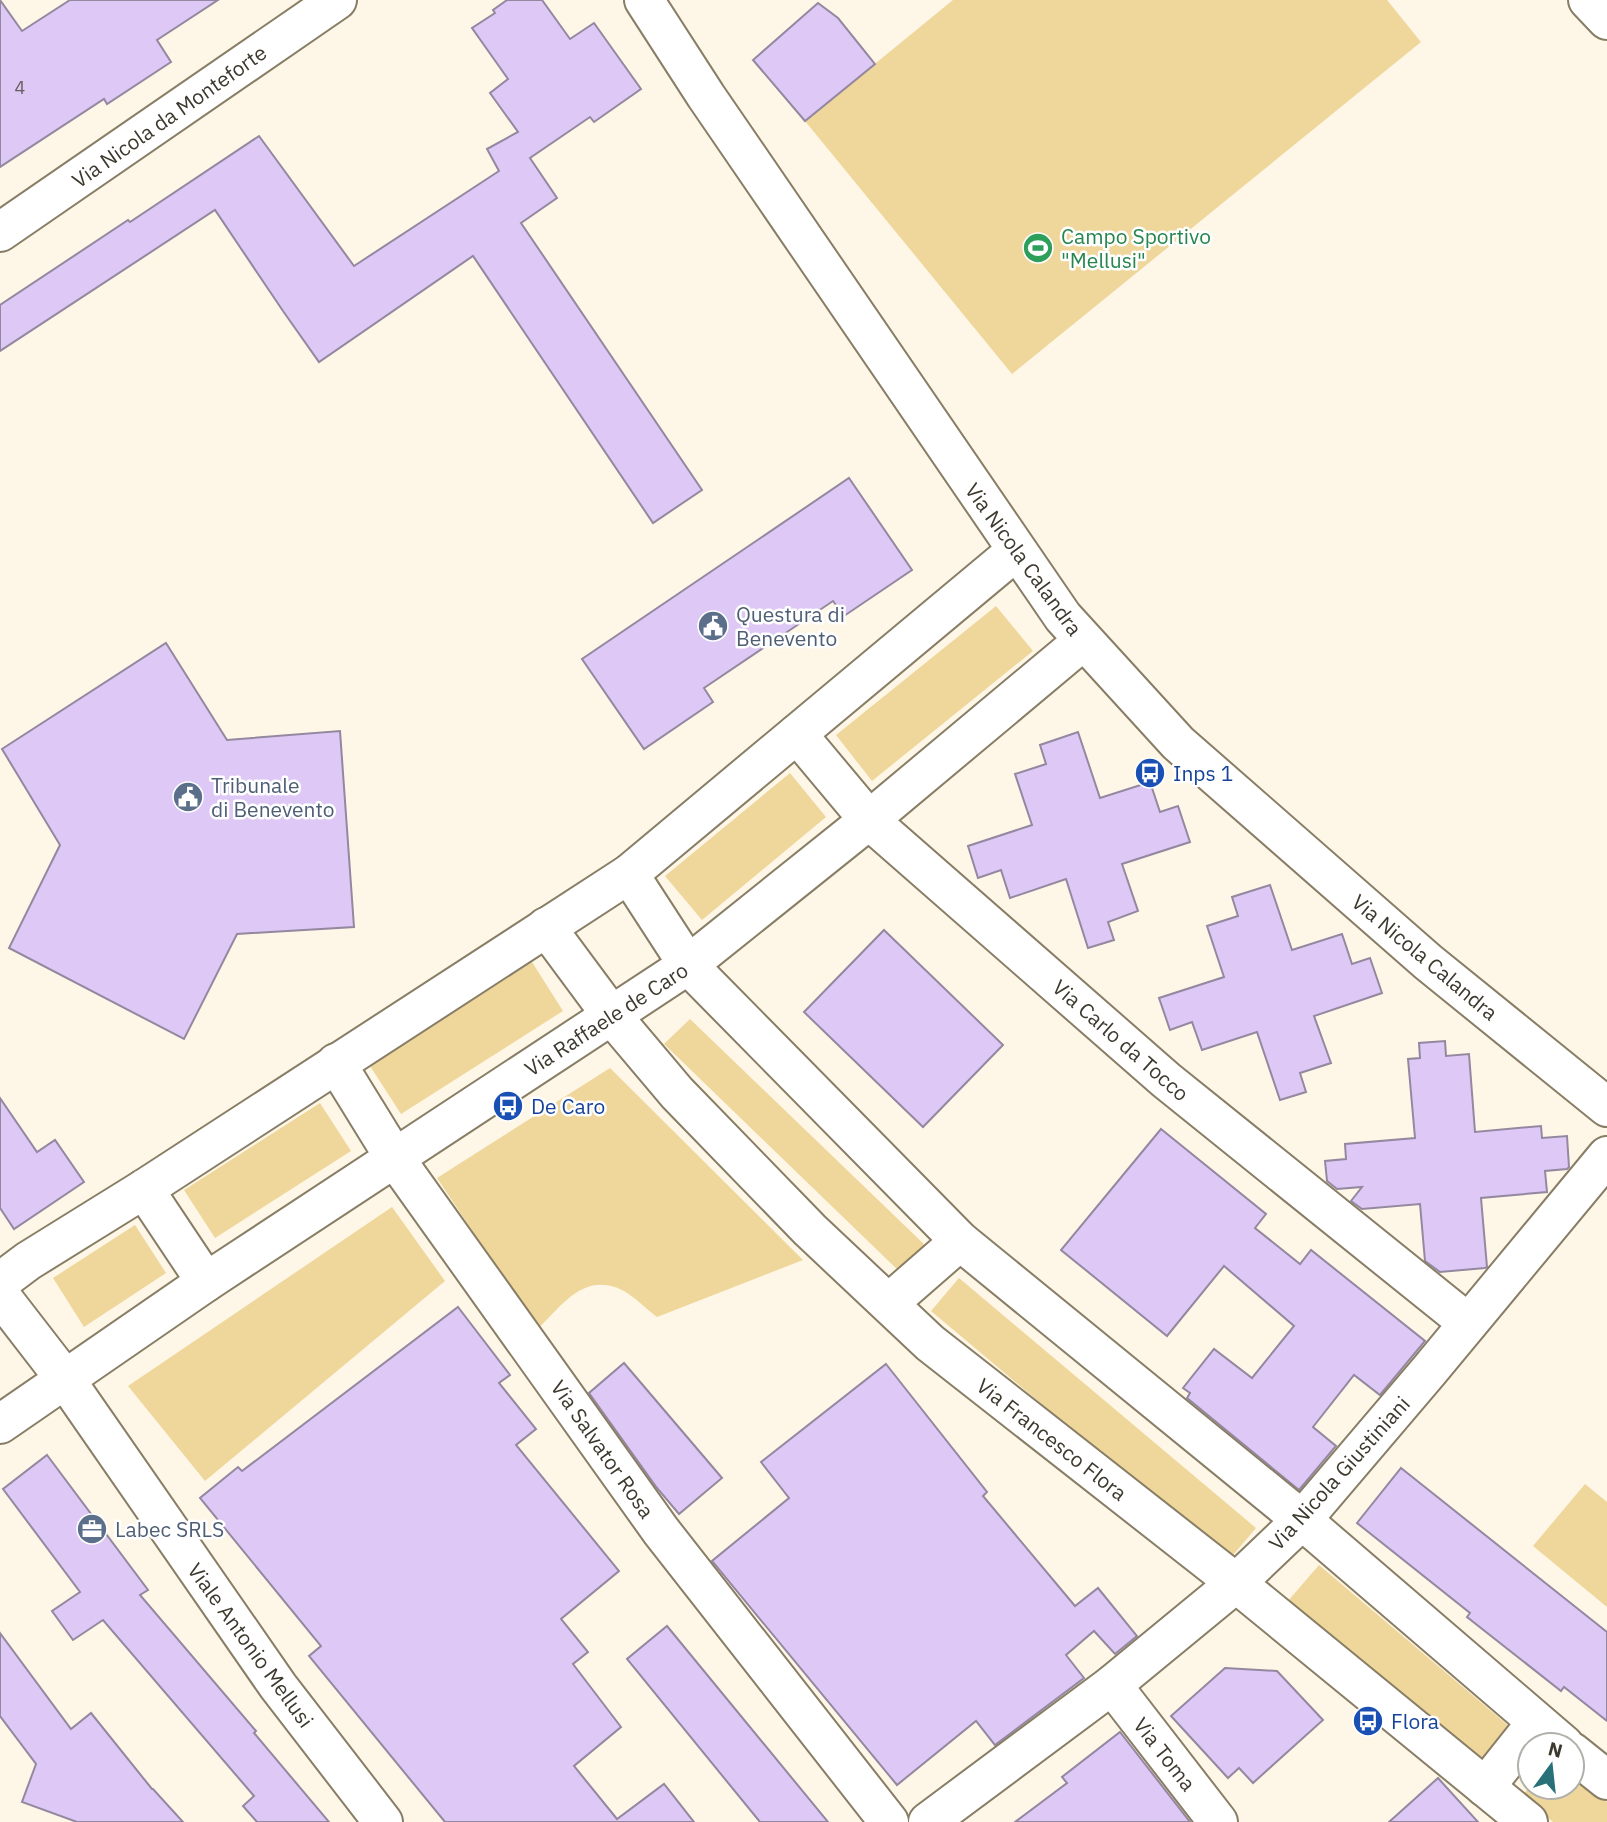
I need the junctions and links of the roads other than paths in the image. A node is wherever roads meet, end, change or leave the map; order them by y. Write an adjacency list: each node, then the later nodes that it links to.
1 (337, 0): 5 (street, Via Nicola da Monteforte)
2 (644, 0): 6 (street, Via Nicola Calandra)
3 (1588, 0): 4 (street)
4 (1607, 20)
5 (0, 232)
6 (1016, 551): 7 (street, Via Nicola Calandra); 8 (street)
7 (1083, 641): 9 (street, Via Raffaele de Caro); 15 (street, Via Nicola Calandra)
8 (797, 734): 9 (street, Via Carlo da Tocco); 10 (street)
9 (869, 821): 12 (street, Via Raffaele de Caro); 24 (street, Via Carlo da Tocco)
10 (629, 874): 11 (street); 12 (street)
11 (546, 927): 13 (street, Via Francesco Flora); 14 (street)
12 (688, 965): 13 (street, Via Raffaele de Caro); 19 (street)
13 (612, 1016): 17 (street, Via Raffaele de Caro); 23 (street, Via Francesco Flora)
14 (337, 1063): 17 (street, Via Salvator Rosa); 18 (street)
15 (1607, 1107)
16 (1607, 1156): 24 (street, Via Nicola Giustiniani)
17 (394, 1157): 21 (street, Via Raffaele de Caro); 36 (street, Via Salvator Rosa)
18 (144, 1189): 20 (street); 21 (street)
19 (960, 1241): 23 (street); 27 (street)
20 (0, 1282)
21 (206, 1282): 25 (street, Via Raffaele de Caro)
22 (0, 1295): 25 (street, Viale Antonio Mellusi)
23 (889, 1303): 28 (street, Via Francesco Flora)
24 (1468, 1323): 27 (street, Via Nicola Giustiniani)
25 (65, 1379): 26 (street, Via Raffaele de Caro); 35 (street, Viale Antonio Mellusi)
26 (0, 1424)
27 (1302, 1520): 28 (street, Via Nicola Giustiniani); 30 (street)
28 (1236, 1583): 29 (street, Via Nicola Giustiniani); 34 (street, Via Francesco Flora)
29 (1112, 1685): 37 (street, Via Nicola Giustiniani); 38 (street, Via Toma)
30 (1547, 1731)
31 (1516, 1762): 34 (street)
32 (1586, 1763): 33 (street)
33 (1607, 1780)
34 (1485, 1787): 39 (street, Via Francesco Flora)
35 (383, 1822)
36 (889, 1822)
37 (928, 1822)
38 (1218, 1822)
39 (1528, 1822)

